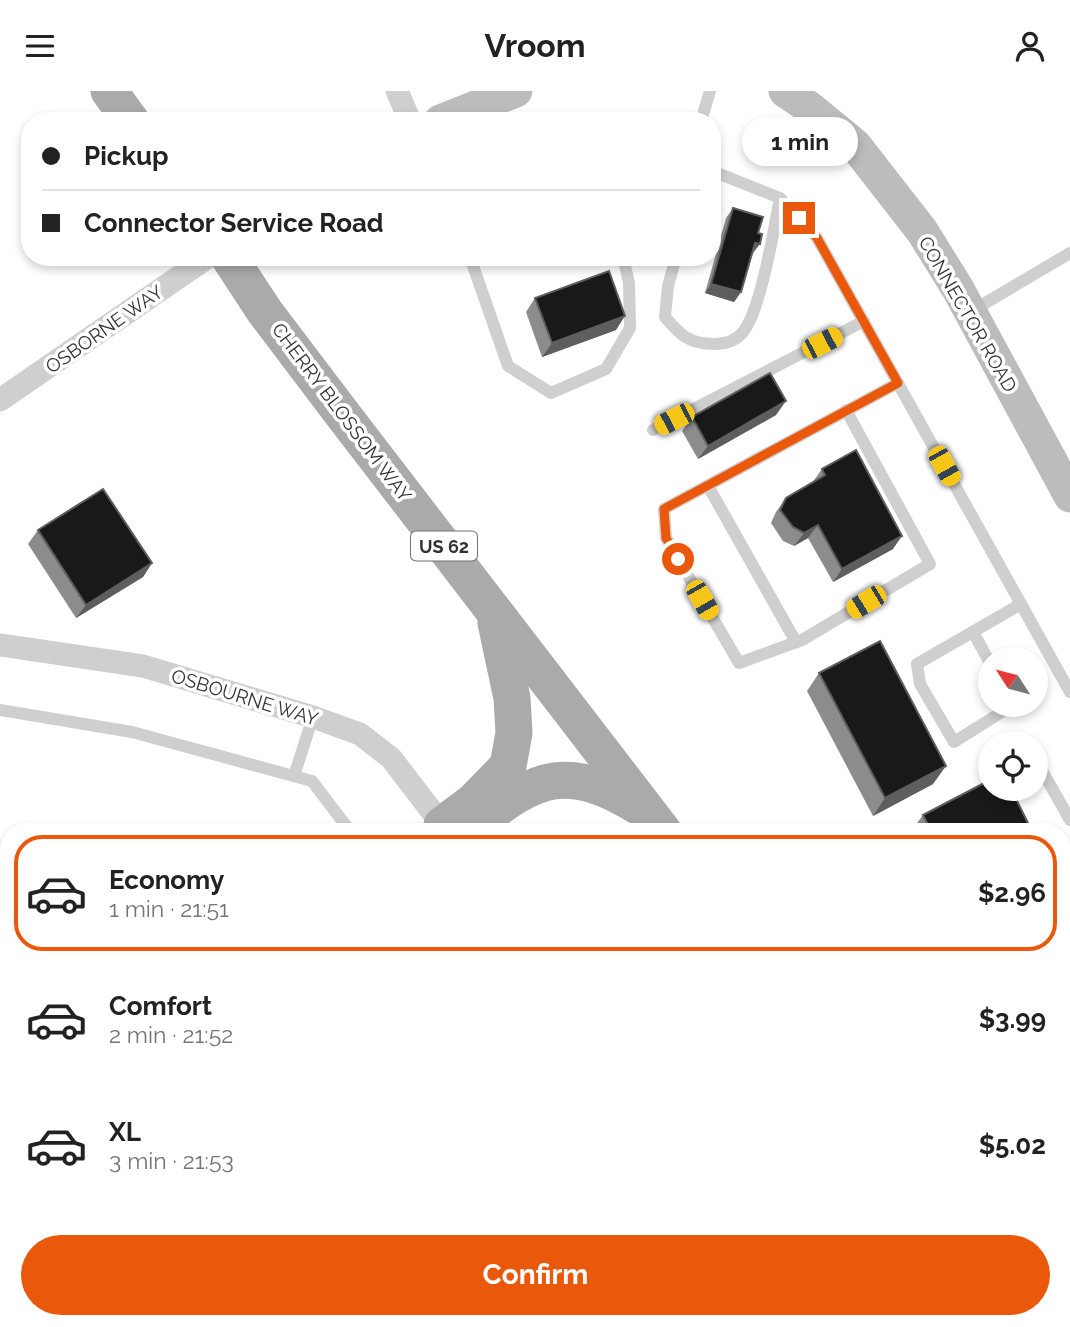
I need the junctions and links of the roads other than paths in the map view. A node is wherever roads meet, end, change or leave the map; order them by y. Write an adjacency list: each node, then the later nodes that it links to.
1 (109, 91): 6 (main road)
2 (397, 91): 7 (street)
3 (516, 91): 8 (main road)
4 (710, 91): 9 (lane)
5 (785, 91): 18 (main road, CONNECTOR ROAD)
6 (124, 112)
7 (406, 112)
8 (463, 112)
9 (704, 112)
10 (721, 175): 11 (lane)
11 (780, 198): 17 (lane); 19 (lane)
12 (1070, 253): 18 (lane)
13 (195, 266): 21 (street, OSBORNE WAY)
14 (235, 266): 27 (main road, CHERRY BLOSSOM WAY / US 62)
15 (473, 266): 16 (lane)
16 (625, 266)
17 (674, 266)
18 (970, 312): 25 (main road, CONNECTOR ROAD)
19 (864, 321): 20 (lane); 23 (lane)
20 (898, 383): 22 (lane); 26 (lane)
21 (0, 400)
22 (846, 410): 24 (lane); 29 (lane)
23 (653, 430)
24 (708, 486): 29 (lane); 29 (lane)
25 (1070, 495)
26 (1021, 604): 28 (lane); 32 (lane)
27 (494, 612): 39 (main road, CHERRY BLOSSOM WAY / US 62); 42 (main road)
28 (974, 632): 31 (lane); 35 (lane)
29 (796, 642)
30 (0, 645): 34 (street, OSBOURNE WAY)
31 (982, 647)
32 (1070, 692)
33 (0, 710): 36 (lane)
34 (313, 717): 36 (lane); 41 (street, OSBOURNE WAY)
35 (994, 717)
36 (294, 776): 40 (lane)
37 (1048, 781): 38 (lane)
38 (1070, 820)
39 (656, 822): 43 (main road)
40 (344, 823)
41 (447, 823)
42 (457, 823)
43 (463, 823)

